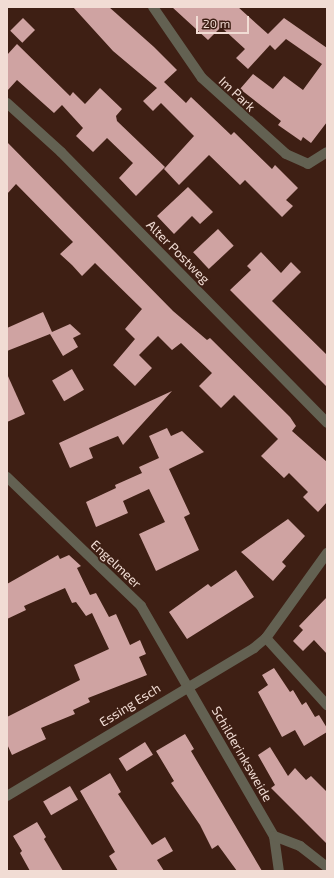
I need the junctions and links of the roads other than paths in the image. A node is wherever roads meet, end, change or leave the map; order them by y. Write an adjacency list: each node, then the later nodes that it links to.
1 (153, 7): 3 (street, Im Park)
2 (7, 104): 4 (street, Alter Postweg)
3 (327, 152)
4 (327, 422)
5 (7, 477): 8 (street, Engelmeer)
6 (327, 553): 7 (street, Essing Esch)
7 (266, 638): 8 (street, Essing Esch); 9 (street)
8 (188, 685): 10 (street, Essing Esch); 11 (street, Schilderinksweide)
9 (327, 705)
10 (7, 796)
11 (274, 836): 12 (street); 13 (street, Schilderinksweide)
12 (327, 867)
13 (279, 871)

